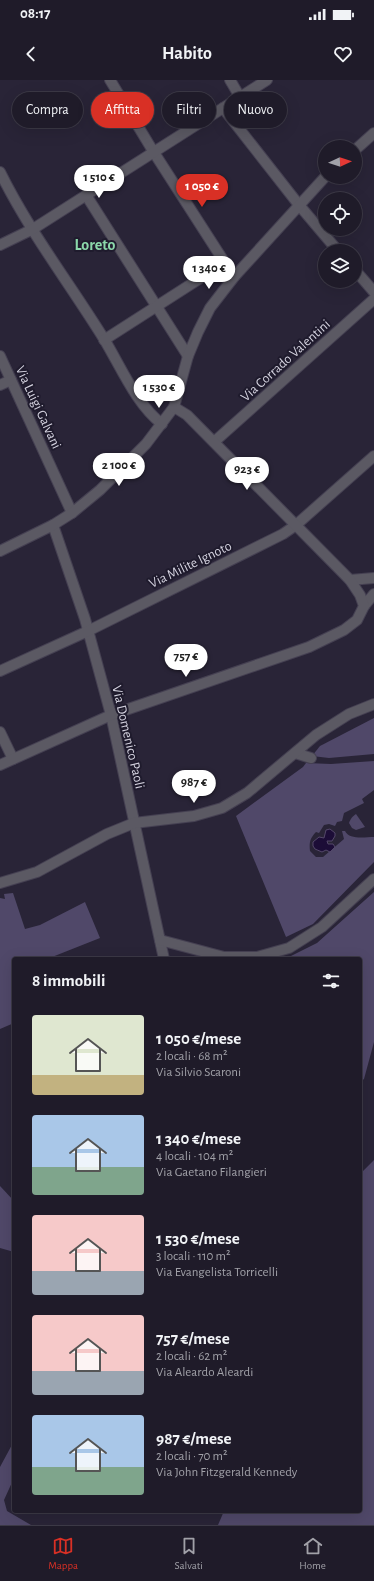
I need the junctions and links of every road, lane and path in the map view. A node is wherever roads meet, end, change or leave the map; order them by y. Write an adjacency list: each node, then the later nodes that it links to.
1 (110, 80): 9 (street)
2 (230, 80): 4 (street)
3 (267, 80): 5 (street)
4 (237, 92)
5 (248, 92)
6 (223, 108): 9 (street); 13 (street)
7 (374, 133): 8 (street)
8 (362, 144)
9 (153, 152): 12 (street); 17 (street)
10 (0, 172): 14 (street)
11 (319, 184): 13 (street)
12 (86, 194): 14 (street); 22 (street)
13 (299, 206): 15 (street); 18 (street)
14 (33, 229): 16 (street); 23 (street)
15 (332, 244)
16 (0, 245)
17 (224, 263): 18 (street); 22 (street)
18 (234, 277): 25 (street)
19 (362, 278): 20 (street)
20 (374, 292)
21 (374, 299): 30 (street, Via Corrado Valentini)
22 (156, 306): 23 (street); 25 (street)
23 (104, 340): 29 (street)
24 (0, 356): 26 (street, Via Luigi Galvani)
25 (188, 356): 28 (street)
26 (11, 380): 27 (street); 32 (street, Via Luigi Galvani)
27 (0, 385)
28 (174, 407): 29 (street); 30 (street)
29 (162, 424): 32 (street)
30 (214, 442): 34 (street)
31 (374, 456): 34 (street, Via Milite Ignoto)
32 (72, 513): 33 (street)
33 (53, 525): 35 (street); 40 (street, Via Domenico Paoli)
34 (296, 525): 37 (street); 40 (street, Via Milite Ignoto)
35 (0, 551)
36 (374, 578): 37 (street)
37 (350, 580): 39 (street)
38 (374, 594): 39 (street)
39 (364, 606): 43 (street)
40 (88, 631): 41 (street, Via Milite Ignoto); 43 (street, Via Domenico Paoli)
41 (0, 671)
42 (374, 704): 45 (street)
43 (111, 715): 47 (street); 49 (street, Via Domenico Paoli)
44 (0, 732): 47 (street)
45 (295, 753): 46 (street); 49 (street)
46 (310, 758)
47 (13, 759): 48 (street)
48 (0, 765)
49 (134, 823): 51 (street); 52 (street, Via Domenico Paoli)
50 (374, 879): 52 (street)
51 (0, 883)
52 (160, 940): 53 (street, Via Domenico Paoli)
53 (164, 957)

